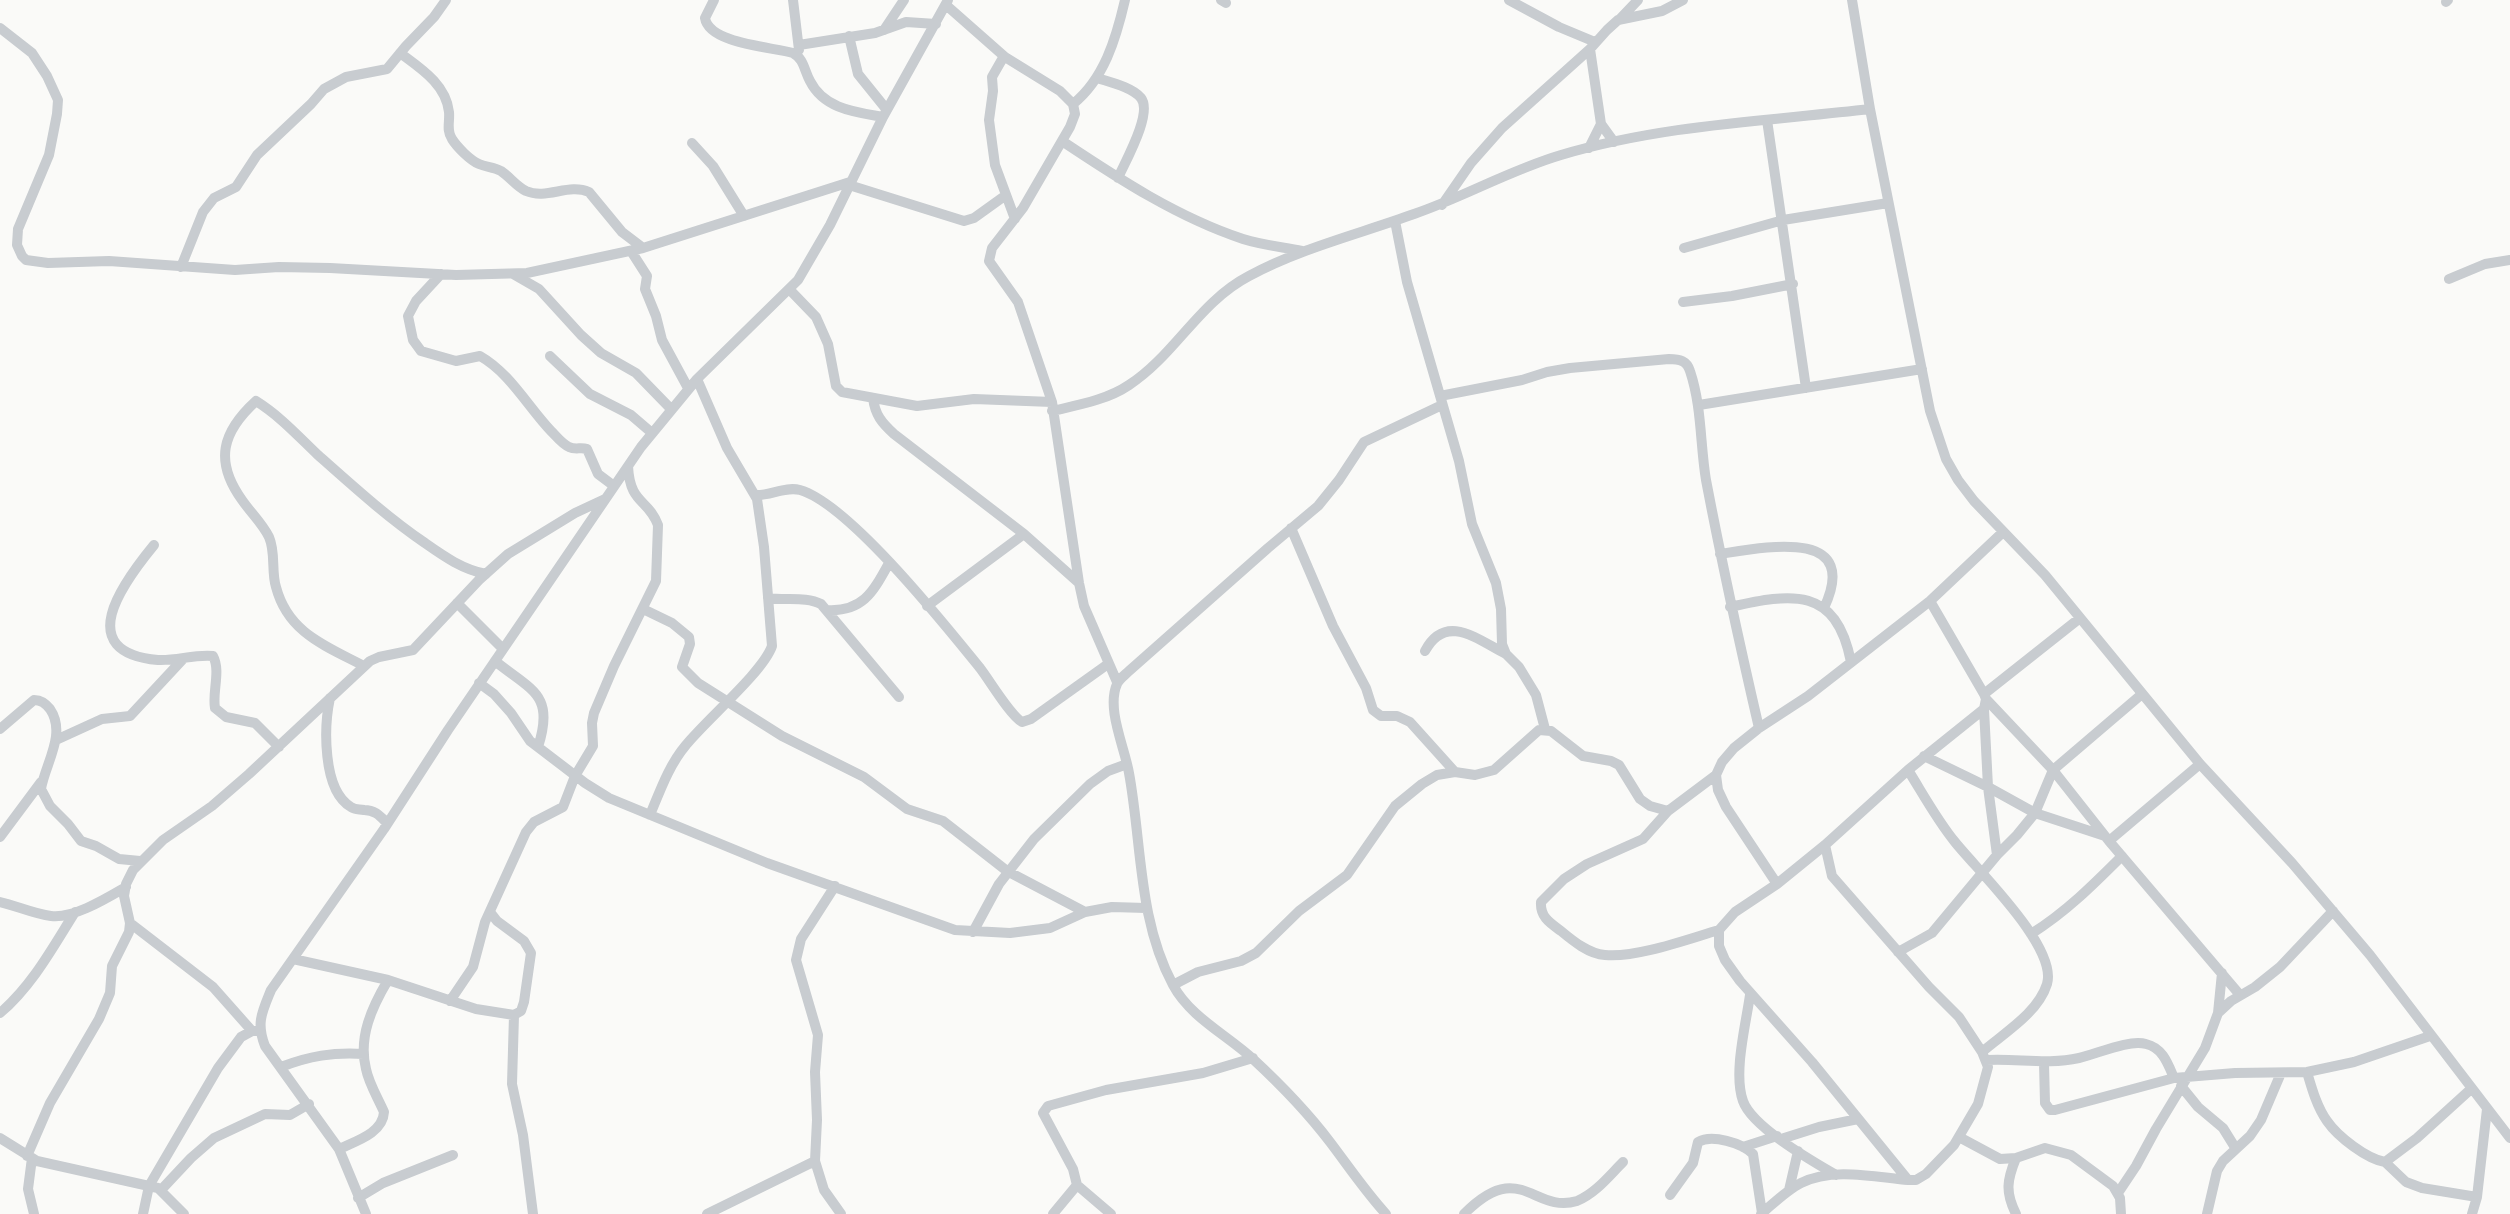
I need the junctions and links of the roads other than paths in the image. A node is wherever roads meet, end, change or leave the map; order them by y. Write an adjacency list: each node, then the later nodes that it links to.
1 (446, 0): 19 (street)
2 (714, 0): 18 (street)
3 (793, 0): 18 (street)
4 (904, 0): 15 (street)
5 (1125, 0): 21 (street)
6 (1509, 0): 17 (street)
7 (1638, 0): 12 (street)
8 (1683, 0): 11 (street)
9 (1852, 0): 23 (street)
10 (947, 3): 13 (street); 20 (street)
11 (1661, 5): 12 (street)
12 (1618, 20): 17 (street)
13 (936, 24): 15 (street); 24 (street)
14 (0, 28): 45 (street)
15 (884, 30): 16 (street)
16 (849, 36): 18 (street); 24 (street)
17 (1593, 45): 26 (street); 35 (street)
18 (799, 51): 24 (street)
19 (400, 53): 40 (street); 45 (street)
20 (1004, 56): 22 (street); 33 (street)
21 (1097, 78): 22 (street); 31 (street)
22 (1073, 104): 27 (street)
23 (1870, 109): 25 (street); 34 (street)
24 (885, 113): 32 (street)
25 (1767, 120): 28 (street); 38 (street)
26 (1601, 124): 28 (street); 30 (street)
27 (1062, 141): 31 (street); 37 (street)
28 (1614, 142): 30 (street)
29 (692, 143): 36 (street)
30 (1589, 148): 35 (street)
31 (1118, 178): 43 (street)
32 (849, 184): 33 (street); 36 (street); 50 (street)
33 (1006, 195): 37 (street)
34 (1888, 203): 38 (street); 53 (street)
35 (1441, 205): 39 (street)
36 (744, 216): 40 (street)
37 (1015, 219): 60 (street)
38 (1783, 220): 41 (street); 49 (street)
39 (1395, 221): 43 (street); 58 (street)
40 (643, 248): 42 (street)
41 (1684, 248)
42 (632, 251): 47 (street); 55 (street)
43 (1302, 251): 60 (street)
44 (2510, 260): 48 (street)
45 (181, 267): 46 (street)
46 (441, 274): 47 (street); 64 (street)
47 (513, 274): 61 (street)
48 (2449, 279)
49 (1793, 284): 51 (street); 56 (street)
50 (789, 289): 54 (street); 57 (street)
51 (1683, 302)
52 (550, 356): 62 (street)
53 (1922, 369): 56 (street); 68 (street)
54 (697, 379): 55 (street); 65 (street)
55 (688, 388): 61 (street)
56 (1806, 388): 59 (street)
57 (873, 398): 60 (street); 69 (street)
58 (1441, 400): 59 (street); 67 (street); 86 (street)
59 (1699, 405): 71 (street)
60 (1052, 407): 74 (street)
61 (671, 409): 62 (street)
62 (652, 433): 63 (street)
63 (628, 466): 64 (street); 81 (street)
64 (614, 486): 66 (street)
65 (755, 495): 72 (street); 75 (street)
66 (605, 499): 73 (street); 84 (street)
67 (1291, 528): 92 (street); 110 (street)
68 (2002, 533): 76 (street); 83 (street)
69 (1024, 534): 74 (street); 78 (street)
70 (154, 545): 87 (street)
71 (1720, 554): 79 (street); 80 (street)
72 (889, 563): 78 (street); 82 (street)
73 (486, 574): 77 (street); 91 (street)
74 (1079, 583): 90 (street)
75 (768, 598): 82 (street); 98 (street)
76 (1930, 601): 89 (street); 97 (street)
77 (458, 603): 84 (street); 91 (street)
78 (927, 606): 90 (street)
79 (1730, 607): 80 (street); 99 (street)
80 (1824, 608): 89 (street)
81 (643, 609): 98 (street); 112 (street)
82 (827, 610): 96 (street)
83 (2080, 618): 94 (street); 97 (street)
84 (503, 649): 88 (street)
85 (1425, 651): 86 (street)
86 (1506, 654): 101 (street)
87 (183, 659): 102 (street); 103 (street)
88 (495, 661): 93 (street); 104 (street)
89 (1851, 662): 99 (street)
90 (1107, 664): 92 (street)
91 (364, 666): 95 (street)
92 (1117, 682): 106 (street)
93 (480, 683): 104 (street); 118 (street)
94 (2142, 694): 107 (street); 109 (street)
95 (330, 697): 103 (street); 118 (street)
96 (899, 697)
97 (1985, 700): 105 (street); 109 (street); 114 (street)
98 (726, 701): 117 (street); 125 (street)
99 (1759, 728): 111 (street)
100 (0, 729): 102 (street)
101 (1545, 729): 110 (street); 115 (street)
102 (56, 740): 113 (street)
103 (279, 747): 124 (street)
104 (538, 747): 112 (street)
105 (1924, 756): 108 (street); 114 (street)
106 (1127, 764): 125 (street); 131 (street)
107 (2200, 764): 120 (street); 133 (street)
108 (1908, 770): 121 (street); 126 (street)
109 (2053, 770): 116 (street); 120 (street)
110 (1455, 772): 146 (street)
111 (1716, 775): 115 (street); 127 (street)
112 (575, 776): 117 (street); 135 (street)
113 (42, 780): 119 (street); 124 (street)
114 (1988, 787): 116 (street); 122 (street)
115 (1668, 811): 138 (street)
116 (2035, 813): 120 (street); 122 (street)
117 (650, 815): 128 (street)
118 (387, 823): 143 (street)
119 (0, 837)
120 (2107, 839): 123 (street)
121 (1825, 845): 127 (street); 142 (street)
122 (1997, 855): 126 (street)
123 (2122, 856): 141 (street); 144 (street)
124 (141, 861): 129 (street)
125 (1007, 871): 132 (street); 136 (street)
126 (1982, 873): 141 (street); 142 (street)
127 (1777, 884): 138 (street)
128 (835, 886): 139 (street); 178 (street)
129 (126, 887): 134 (street); 137 (street)
130 (0, 902): 134 (street)
131 (1146, 908): 136 (street); 146 (street)
132 (986, 911): 139 (street); 140 (street)
133 (2333, 911): 148 (street); 154 (street)
134 (75, 912): 151 (street)
135 (490, 912): 149 (street); 152 (street)
136 (1086, 912): 140 (street)
137 (130, 923): 153 (street); 176 (street)
138 (1719, 930): 147 (street)
139 (973, 932): 140 (street)
140 (996, 933)
141 (2031, 934): 156 (street)
142 (1898, 952): 156 (street)
143 (293, 959): 145 (street); 153 (street)
144 (2222, 973): 148 (street); 150 (street)
145 (388, 980): 149 (street); 155 (street)
146 (1173, 985): 157 (street)
147 (1750, 995): 166 (street); 169 (street)
148 (2240, 996): 150 (street)
149 (450, 1001): 152 (street)
150 (2218, 1012): 162 (street)
151 (0, 1013)
152 (514, 1015): 195 (street)
153 (256, 1031): 159 (street); 184 (street)
154 (2430, 1036): 160 (street); 163 (street)
155 (364, 1054): 159 (street); 172 (street)
156 (1984, 1056): 158 (street); 167 (street)
157 (1253, 1058): 183 (street); 200 (street)
158 (2044, 1063): 162 (street); 162 (street)
159 (281, 1067): 164 (street)
160 (2307, 1072): 161 (street); 180 (street)
161 (2281, 1073): 162 (street); 173 (street)
162 (2181, 1080): 173 (street); 187 (street)
163 (2471, 1089): 165 (street); 180 (street)
164 (309, 1104): 172 (street); 185 (street)
165 (2487, 1109): 170 (street); 189 (street)
166 (1858, 1119): 169 (street); 182 (street)
167 (1959, 1137): 177 (street); 182 (street)
168 (0, 1138): 176 (street)
169 (1779, 1138): 171 (street); 174 (street)
170 (2510, 1138)
171 (1743, 1147): 188 (street); 202 (street)
172 (339, 1149): 190 (street)
173 (2236, 1149): 205 (street)
174 (1798, 1151): 181 (street); 186 (street)
175 (453, 1155): 190 (street)
176 (30, 1157): 184 (street); 191 (street)
177 (2016, 1158): 187 (street); 203 (street)
178 (815, 1161): 196 (street); 197 (street)
179 (1623, 1162): 201 (street)
180 (2385, 1162): 189 (street)
181 (1836, 1176): 182 (street); 186 (street)
182 (1908, 1180)
183 (1077, 1185): 198 (street); 199 (street)
184 (148, 1186): 185 (street); 192 (street)
185 (161, 1190): 193 (street)
186 (1789, 1190): 202 (street)
187 (2118, 1193): 204 (street)
188 (1670, 1195)
189 (2477, 1197): 206 (street)
190 (358, 1198): 194 (street)
191 (34, 1214)
192 (143, 1214)
193 (184, 1214)
194 (366, 1214)
195 (533, 1214)
196 (707, 1214)
197 (841, 1214)
198 (1053, 1214)
199 (1111, 1214)
200 (1386, 1214)
201 (1464, 1214)
202 (1761, 1214)
203 (2016, 1214)
204 (2121, 1214)
205 (2207, 1214)
206 (2472, 1214)

